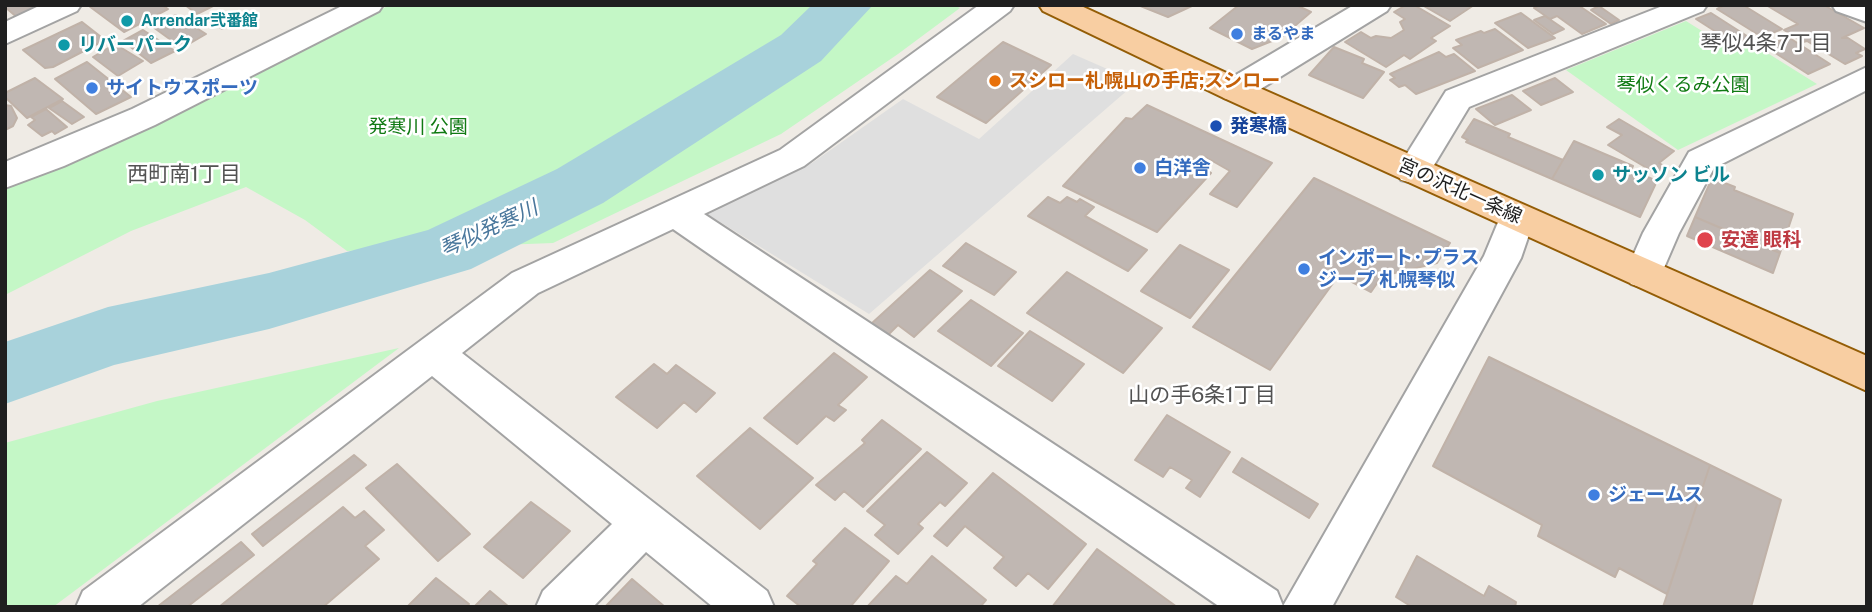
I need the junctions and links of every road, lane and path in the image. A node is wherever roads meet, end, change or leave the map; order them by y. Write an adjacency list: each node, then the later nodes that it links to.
1 (66, 5): 9 (street)
2 (368, 5): 13 (street)
3 (999, 5): 14 (street)
4 (1054, 5): 11 (main road, 宮の沢北一条線)
5 (1376, 5): 11 (street)
6 (1692, 5): 12 (street)
7 (1847, 5): 8 (street)
8 (1867, 13)
9 (5, 34)
10 (1867, 77): 16 (street)
11 (1235, 90): 12 (main road, 宮の沢北一条線)
12 (1413, 171): 15 (main road, 宮の沢北一条線)
13 (5, 176)
14 (675, 213): 17 (street); 23 (street)
15 (1517, 217): 16 (main road, 宮の沢北一条線); 24 (street)
16 (1644, 274): 18 (main road, 宮の沢北一条線)
17 (432, 353): 19 (street); 20 (street)
18 (1867, 374)
19 (644, 523): 21 (street); 22 (street)
20 (100, 607)
21 (560, 607)
22 (750, 607)
23 (1260, 607)
24 (1306, 607)

